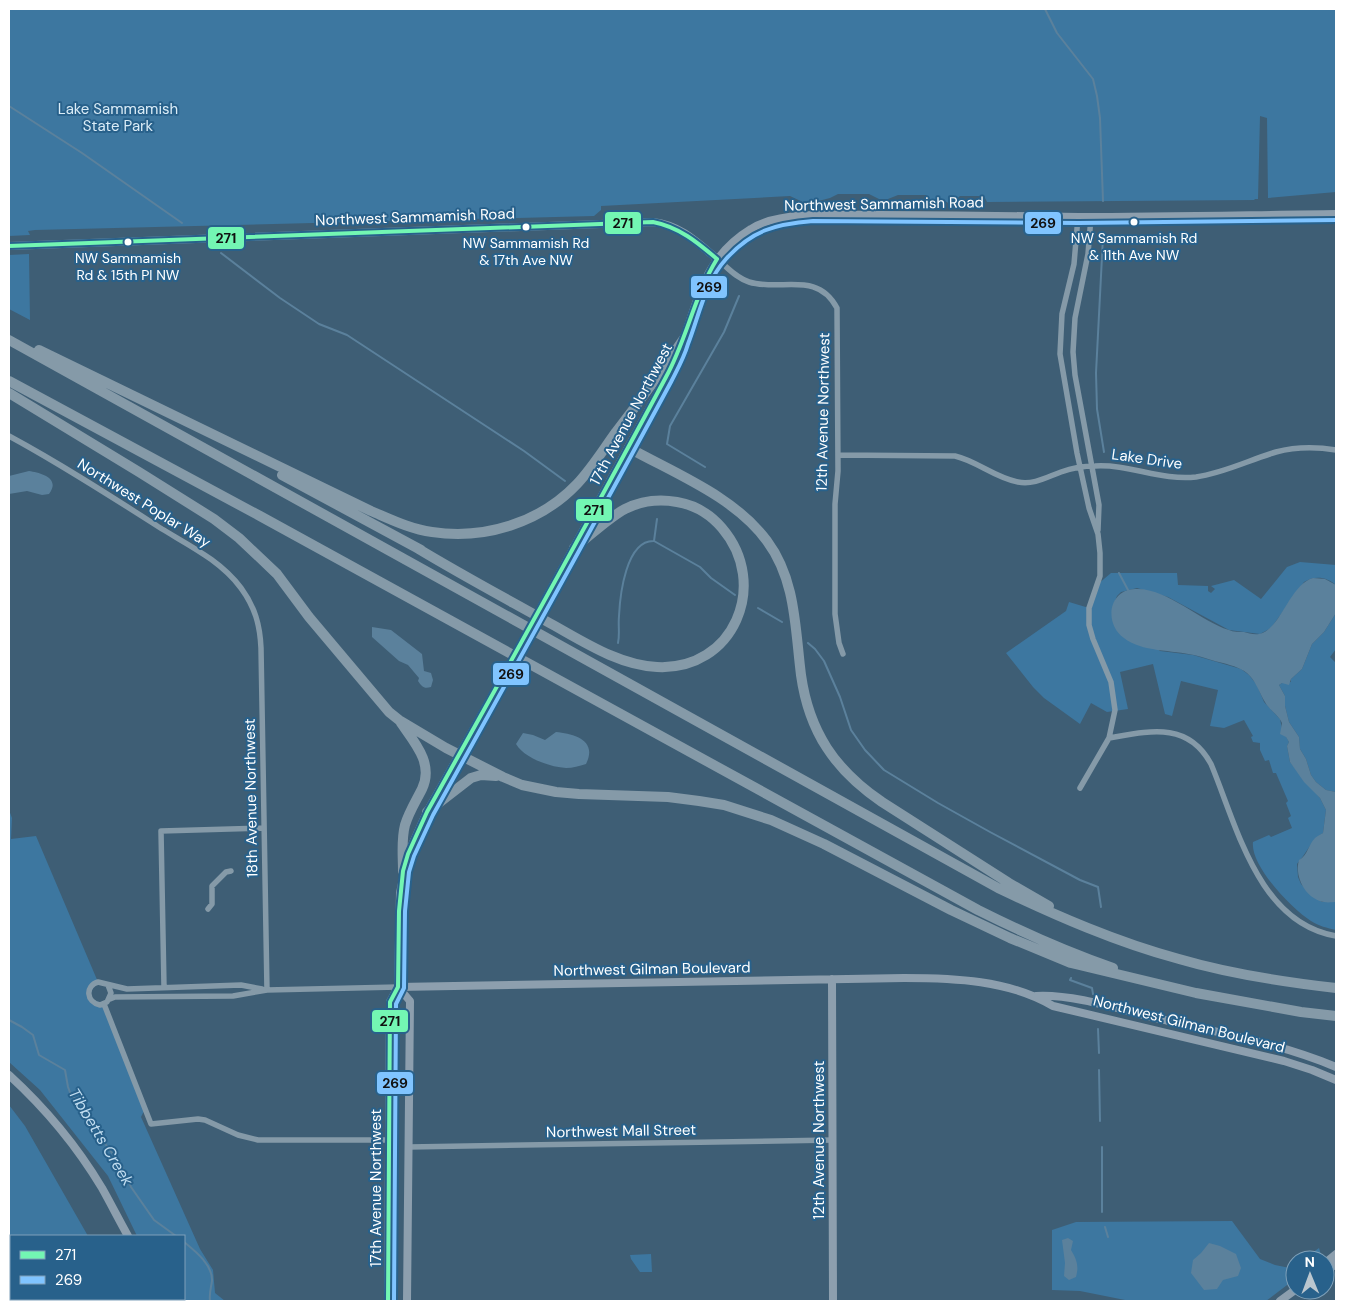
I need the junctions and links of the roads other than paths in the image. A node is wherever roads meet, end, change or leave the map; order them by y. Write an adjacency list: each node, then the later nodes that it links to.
1 (1336, 214): 3 (street, Northwest Sammamish Road)
2 (1078, 217): 3 (street, Northwest Sammamish Road); 5 (street, Northwest Sammamish Road); 17 (street)
3 (1091, 217): 16 (street)
4 (9, 246): 5 (street, Northwest Sammamish Road)
5 (717, 259): 7 (street, 17th Avenue Northwest); 15 (street, 12th Avenue Northwest)
6 (9, 336): 11 (highway)
7 (685, 337): 11 (highway); 13 (street, 17th Avenue Northwest)
8 (9, 340): 32 (highway)
9 (9, 380): 40 (highway)
10 (9, 393): 22 (highway)
11 (170, 415): 19 (highway)
12 (9, 436): 20 (street, Northwest Poplar Way)
13 (629, 448): 19 (street, 17th Avenue Northwest); 32 (highway)
14 (1336, 450): 16 (street, Lake Drive)
15 (838, 455): 17 (street, Lake Drive); 21 (street, 12th Avenue Northwest)
16 (1092, 466): 17 (street, Lake Drive); 18 (street)
17 (1080, 467): 18 (street)
18 (1098, 534): 23 (street)
19 (574, 548): 24 (street, 17th Avenue Northwest, bridge)
20 (253, 606): 28 (street, 18th Avenue Northwest)
21 (843, 654)
22 (399, 720): 24 (highway); 30 (highway)
23 (1110, 738): 26 (street); 33 (street)
24 (459, 754): 25 (highway); 27 (street, 17th Avenue Northwest)
25 (503, 777): 27 (highway); 40 (highway)
26 (1080, 788)
27 (427, 812): 30 (street, 17th Avenue Northwest)
28 (264, 828): 36 (street); 39 (street, 18th Avenue Northwest)
29 (231, 871): 31 (street)
30 (403, 871): 37 (street, 17th Avenue Northwest)
31 (208, 909)
32 (1092, 930): 38 (highway)
33 (1336, 936)
34 (832, 979): 37 (street, Northwest Gilman Boulevard); 41 (street, Northwest Gilman Boulevard); 49 (street, 12th Avenue Northwest)
35 (108, 985): 36 (street, Northwest Gilman Boulevard); 42 (street); 43 (street)
36 (164, 986): 39 (street, Northwest Gilman Boulevard)
37 (398, 987): 39 (street, Northwest Gilman Boulevard); 48 (street, 17th Avenue Northwest); 50 (street)
38 (1336, 988)
39 (267, 990): 42 (street, Northwest Gilman Boulevard)
40 (1196, 993): 44 (highway)
41 (1036, 996): 45 (street, Northwest Gilman Boulevard); 47 (street, Northwest Gilman Boulevard)
42 (110, 1000): 43 (street)
43 (104, 1004): 48 (street)
44 (1336, 1016)
45 (1336, 1067)
46 (9, 1075): 51 (street)
47 (1336, 1080)
48 (390, 1140): 52 (street, 17th Avenue Northwest)
49 (833, 1140): 50 (street, Northwest Mall Street); 54 (street, 12th Avenue Northwest)
50 (409, 1148): 53 (street)
51 (127, 1235)
52 (388, 1301)
53 (407, 1301)
54 (833, 1301)

